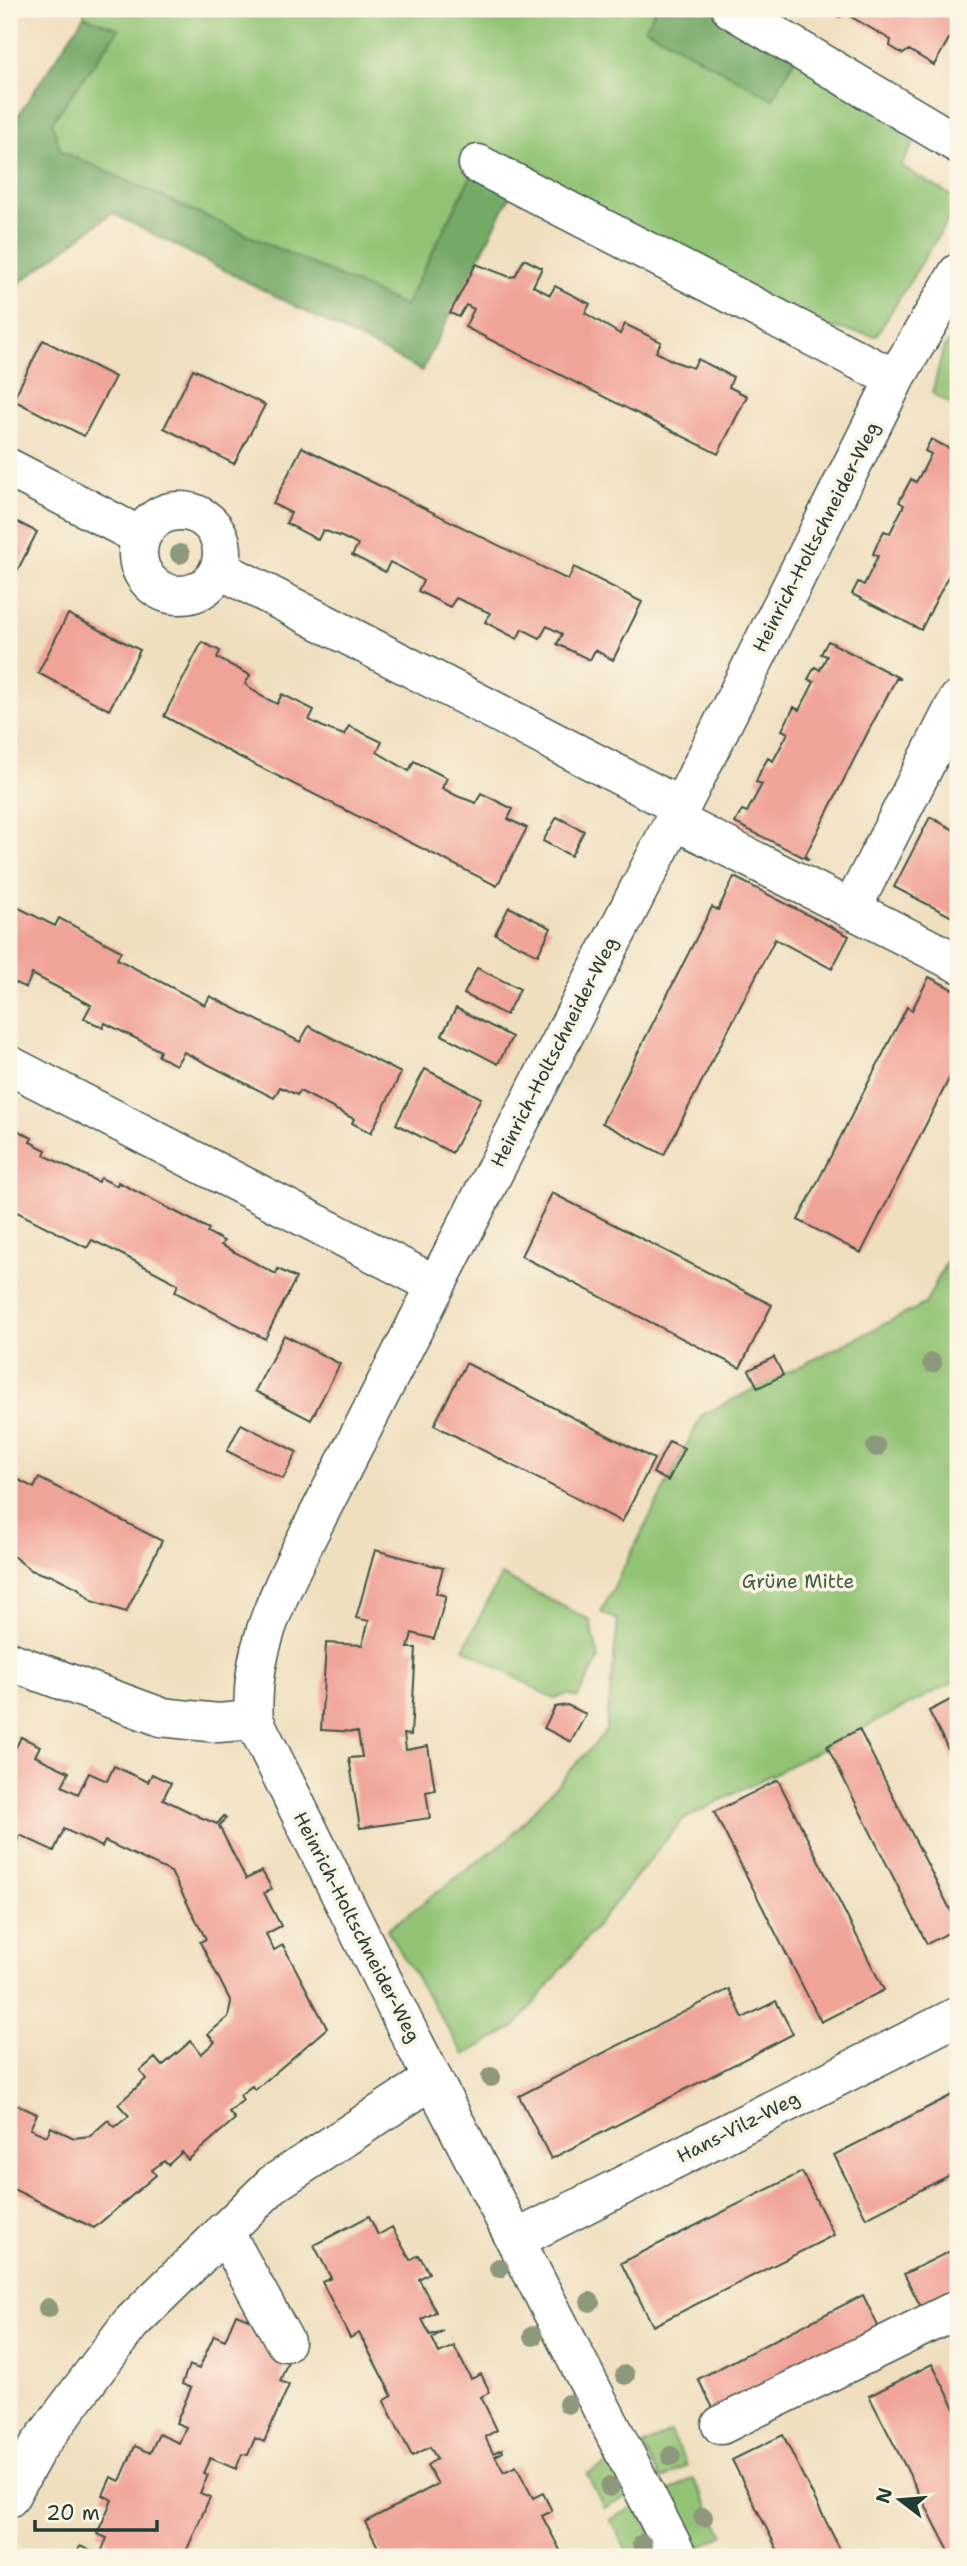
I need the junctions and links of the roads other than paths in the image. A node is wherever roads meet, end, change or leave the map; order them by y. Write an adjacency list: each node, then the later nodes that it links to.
1 (731, 9): 2 (street)
2 (958, 144)
3 (478, 164): 5 (street)
4 (958, 273): 5 (street, Heinrich-Holtschneider-Weg)
5 (895, 379): 10 (street, Heinrich-Holtschneider-Weg)
6 (9, 468): 7 (street)
7 (140, 536): 8 (street); 8 (street)
8 (219, 569): 10 (street)
9 (958, 700): 11 (street)
10 (677, 813): 11 (street); 14 (street, Heinrich-Holtschneider-Weg)
11 (852, 908): 12 (street)
12 (958, 963)
13 (9, 1065): 14 (street)
14 (436, 1285): 16 (street, Heinrich-Holtschneider-Weg)
15 (9, 1661): 16 (street)
16 (254, 1720): 18 (street, Heinrich-Holtschneider-Weg)
17 (958, 2016): 20 (street, Hans-Vilz-Weg)
18 (433, 2079): 19 (street); 20 (street, Heinrich-Holtschneider-Weg)
19 (224, 2231): 22 (street); 24 (street)
20 (517, 2239): 25 (street, Heinrich-Holtschneider-Weg)
21 (958, 2309): 23 (street)
22 (285, 2342)
23 (721, 2425)
24 (9, 2498)
25 (678, 2557)

